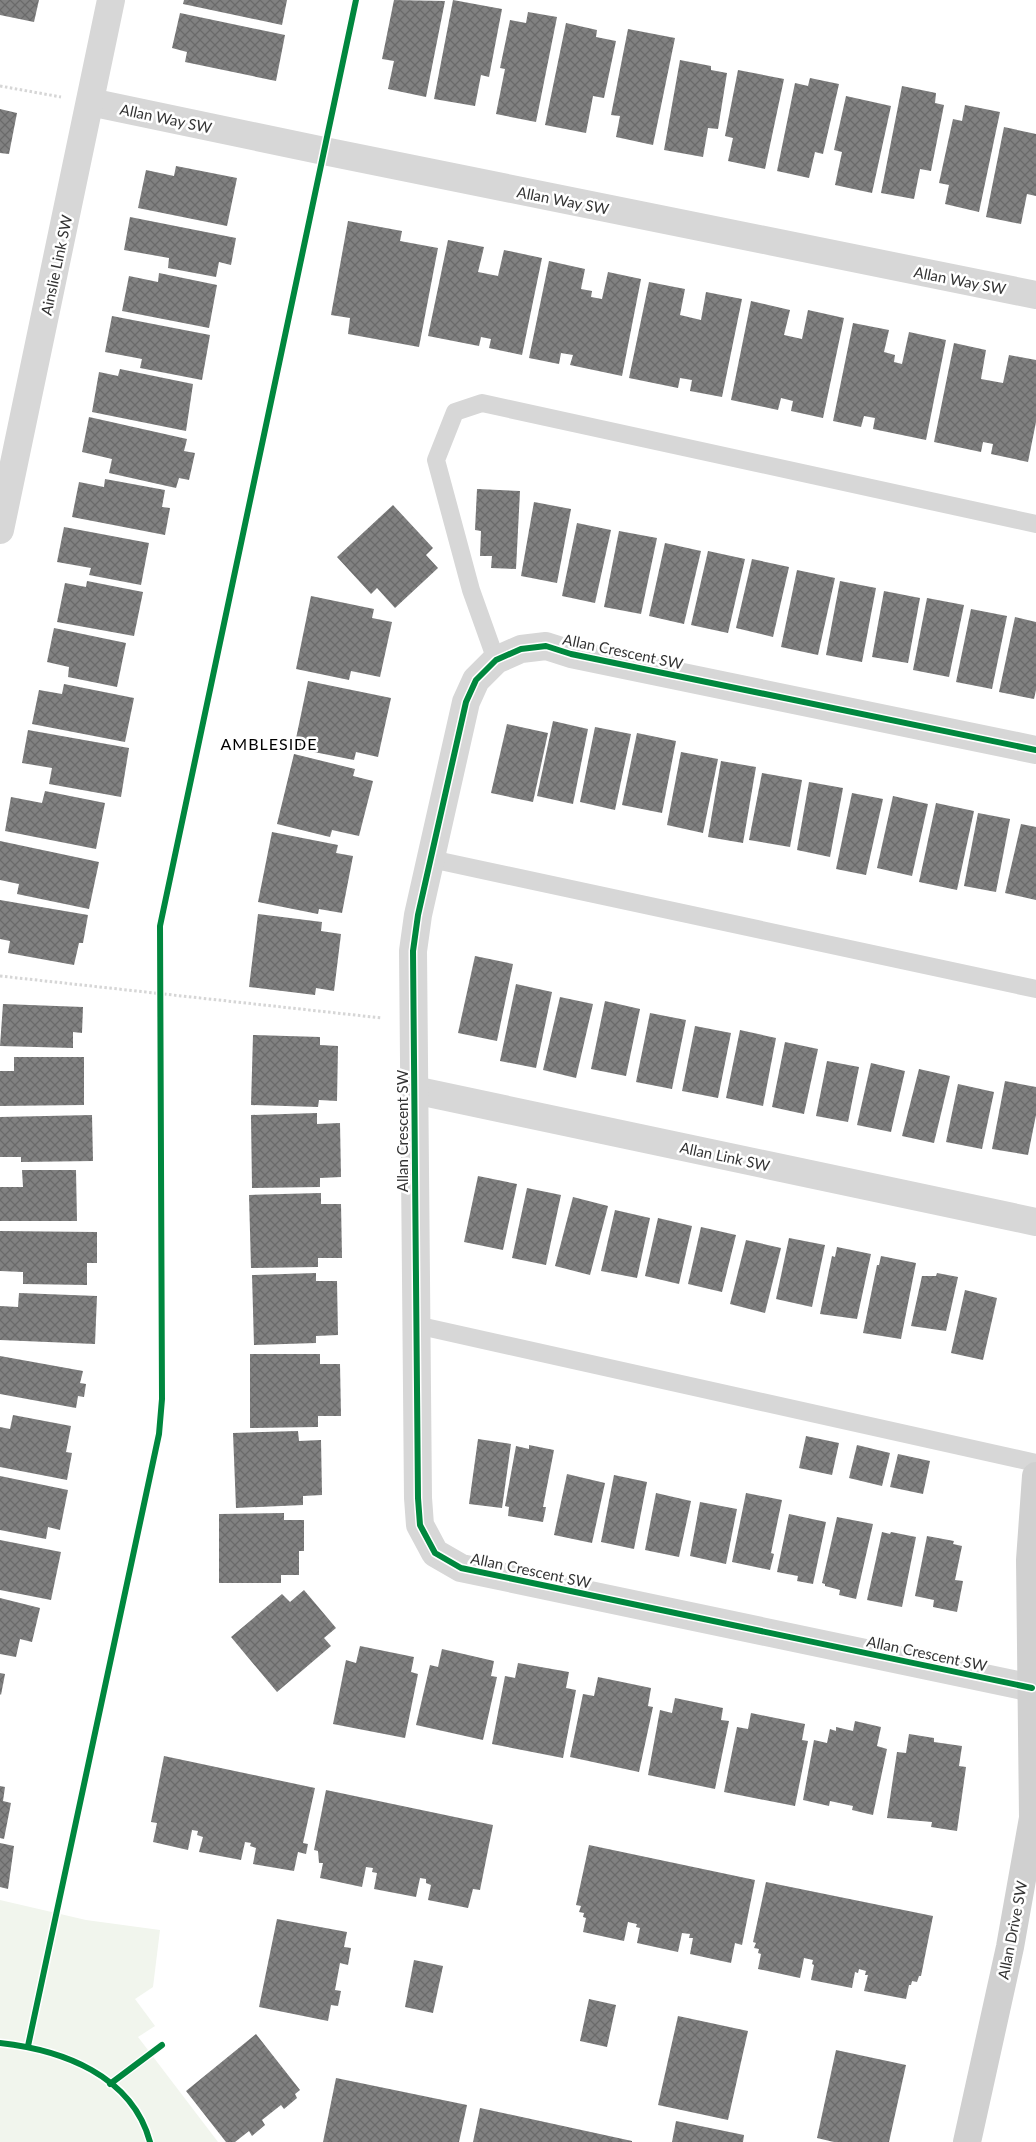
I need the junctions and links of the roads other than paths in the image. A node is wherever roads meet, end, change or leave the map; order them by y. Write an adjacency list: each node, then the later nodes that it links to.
1 (111, 0): 2 (street, Ainslie Link SW)
2 (90, 102): 3 (street, Allan Way SW); 5 (street, Ainslie Link SW)
3 (1036, 295)
4 (1036, 524): 6 (lane)
5 (0, 530)
6 (496, 660): 7 (street, Allan Crescent SW); 8 (street, Allan Crescent SW)
7 (1036, 750)
8 (431, 859): 9 (lane); 10 (street, Allan Crescent SW)
9 (1036, 989)
10 (414, 1090): 11 (street, Allan Link SW); 12 (street, Allan Crescent SW)
11 (1036, 1222)
12 (416, 1326): 13 (lane); 15 (street, Allan Crescent SW)
13 (1036, 1462)
14 (1036, 1476): 15 (street, Allan Drive SW)
15 (1032, 1688): 16 (street, Allan Drive SW)
16 (967, 2142)

